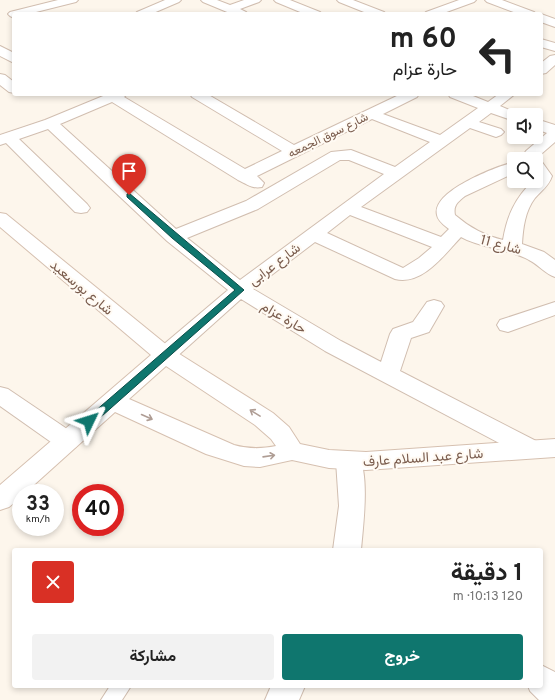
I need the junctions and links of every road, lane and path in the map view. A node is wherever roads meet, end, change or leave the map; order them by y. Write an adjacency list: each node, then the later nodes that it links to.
1 (27, 0): 9 (street)
2 (175, 0): 14 (street)
3 (207, 0): 11 (street)
4 (255, 0): 11 (street)
5 (280, 0): 16 (street)
6 (343, 0): 17 (street)
7 (470, 0): 12 (street)
8 (491, 0): 18 (street)
9 (47, 6): 10 (street); 13 (street)
10 (73, 6)
11 (229, 9): 15 (street)
12 (437, 10)
13 (22, 12)
14 (146, 12)
15 (237, 12)
16 (311, 12)
17 (375, 12)
18 (524, 12)
19 (12, 14): 20 (street)
20 (0, 17)
21 (543, 19): 22 (street)
22 (555, 23)
23 (543, 44): 24 (street)
24 (555, 47)
25 (0, 50): 26 (street)
26 (12, 58)
27 (12, 70): 28 (street)
28 (0, 77): 29 (street)
29 (12, 87)
30 (115, 96): 39 (street)
31 (119, 96): 50 (street)
32 (200, 96): 46 (street)
33 (408, 96): 37 (street, شارع سوق الجمعه)
34 (460, 96): 36 (street)
35 (505, 96): 36 (street, شارع عرابى)
36 (489, 108): 38 (street); 40 (street, شارع عرابى)
37 (371, 114): 45 (street); 46 (street, شارع سوق الجمعه)
38 (507, 114)
39 (50, 123): 44 (street); 58 (street, حارة عزام)
40 (468, 123): 42 (street); 45 (street, شارع عرابى)
41 (543, 128): 43 (street)
42 (496, 132)
43 (554, 135): 47 (street)
44 (4, 138): 53 (street)
45 (442, 141): 49 (street, شارع عرابى)
46 (294, 152): 50 (street, شارع سوق الجمعه)
47 (534, 152)
48 (507, 170): 56 (street)
49 (396, 173): 52 (street); 54 (street, شارع عرابى)
50 (244, 176): 52 (street)
51 (535, 188): 60 (street)
52 (272, 192): 58 (street)
53 (81, 208)
54 (348, 208): 57 (street, شارع عرابى); 59 (street)
55 (0, 218): 66 (street, شارع بورسعيد)
56 (453, 223): 59 (street); 60 (street, شارع 11)
57 (314, 234): 59 (street); 62 (street, شارع عرابى)
58 (174, 237): 62 (street, حارة عزام)
59 (444, 245)
60 (512, 246): 61 (street, شارع 11)
61 (552, 264)
62 (240, 290): 66 (street, شارع عرابى); 67 (street, حارة عزام)
63 (434, 306): 67 (street)
64 (555, 308): 65 (street)
65 (508, 325)
66 (165, 355): 69 (street, شارع عرابى); 72 (street, one-way to 66)
67 (388, 374): 71 (street, حارة عزام)
68 (0, 395): 70 (street)
69 (112, 401): 70 (street, شارع عرابى); 72 (street, شارع عبد السلام عارف, one-way to 72)
70 (67, 441): 74 (street, شارع عرابى)
71 (543, 449): 73 (street, شارع عبد السلام عارف)
72 (292, 451): 73 (street, شارع عبد السلام عارف)
73 (349, 461): 75 (street)
74 (0, 500)
75 (347, 548)
76 (543, 682): 79 (street)
77 (120, 688): 80 (lane)
78 (288, 688): 81 (street)
79 (555, 694)
80 (111, 700)
81 (281, 700)

